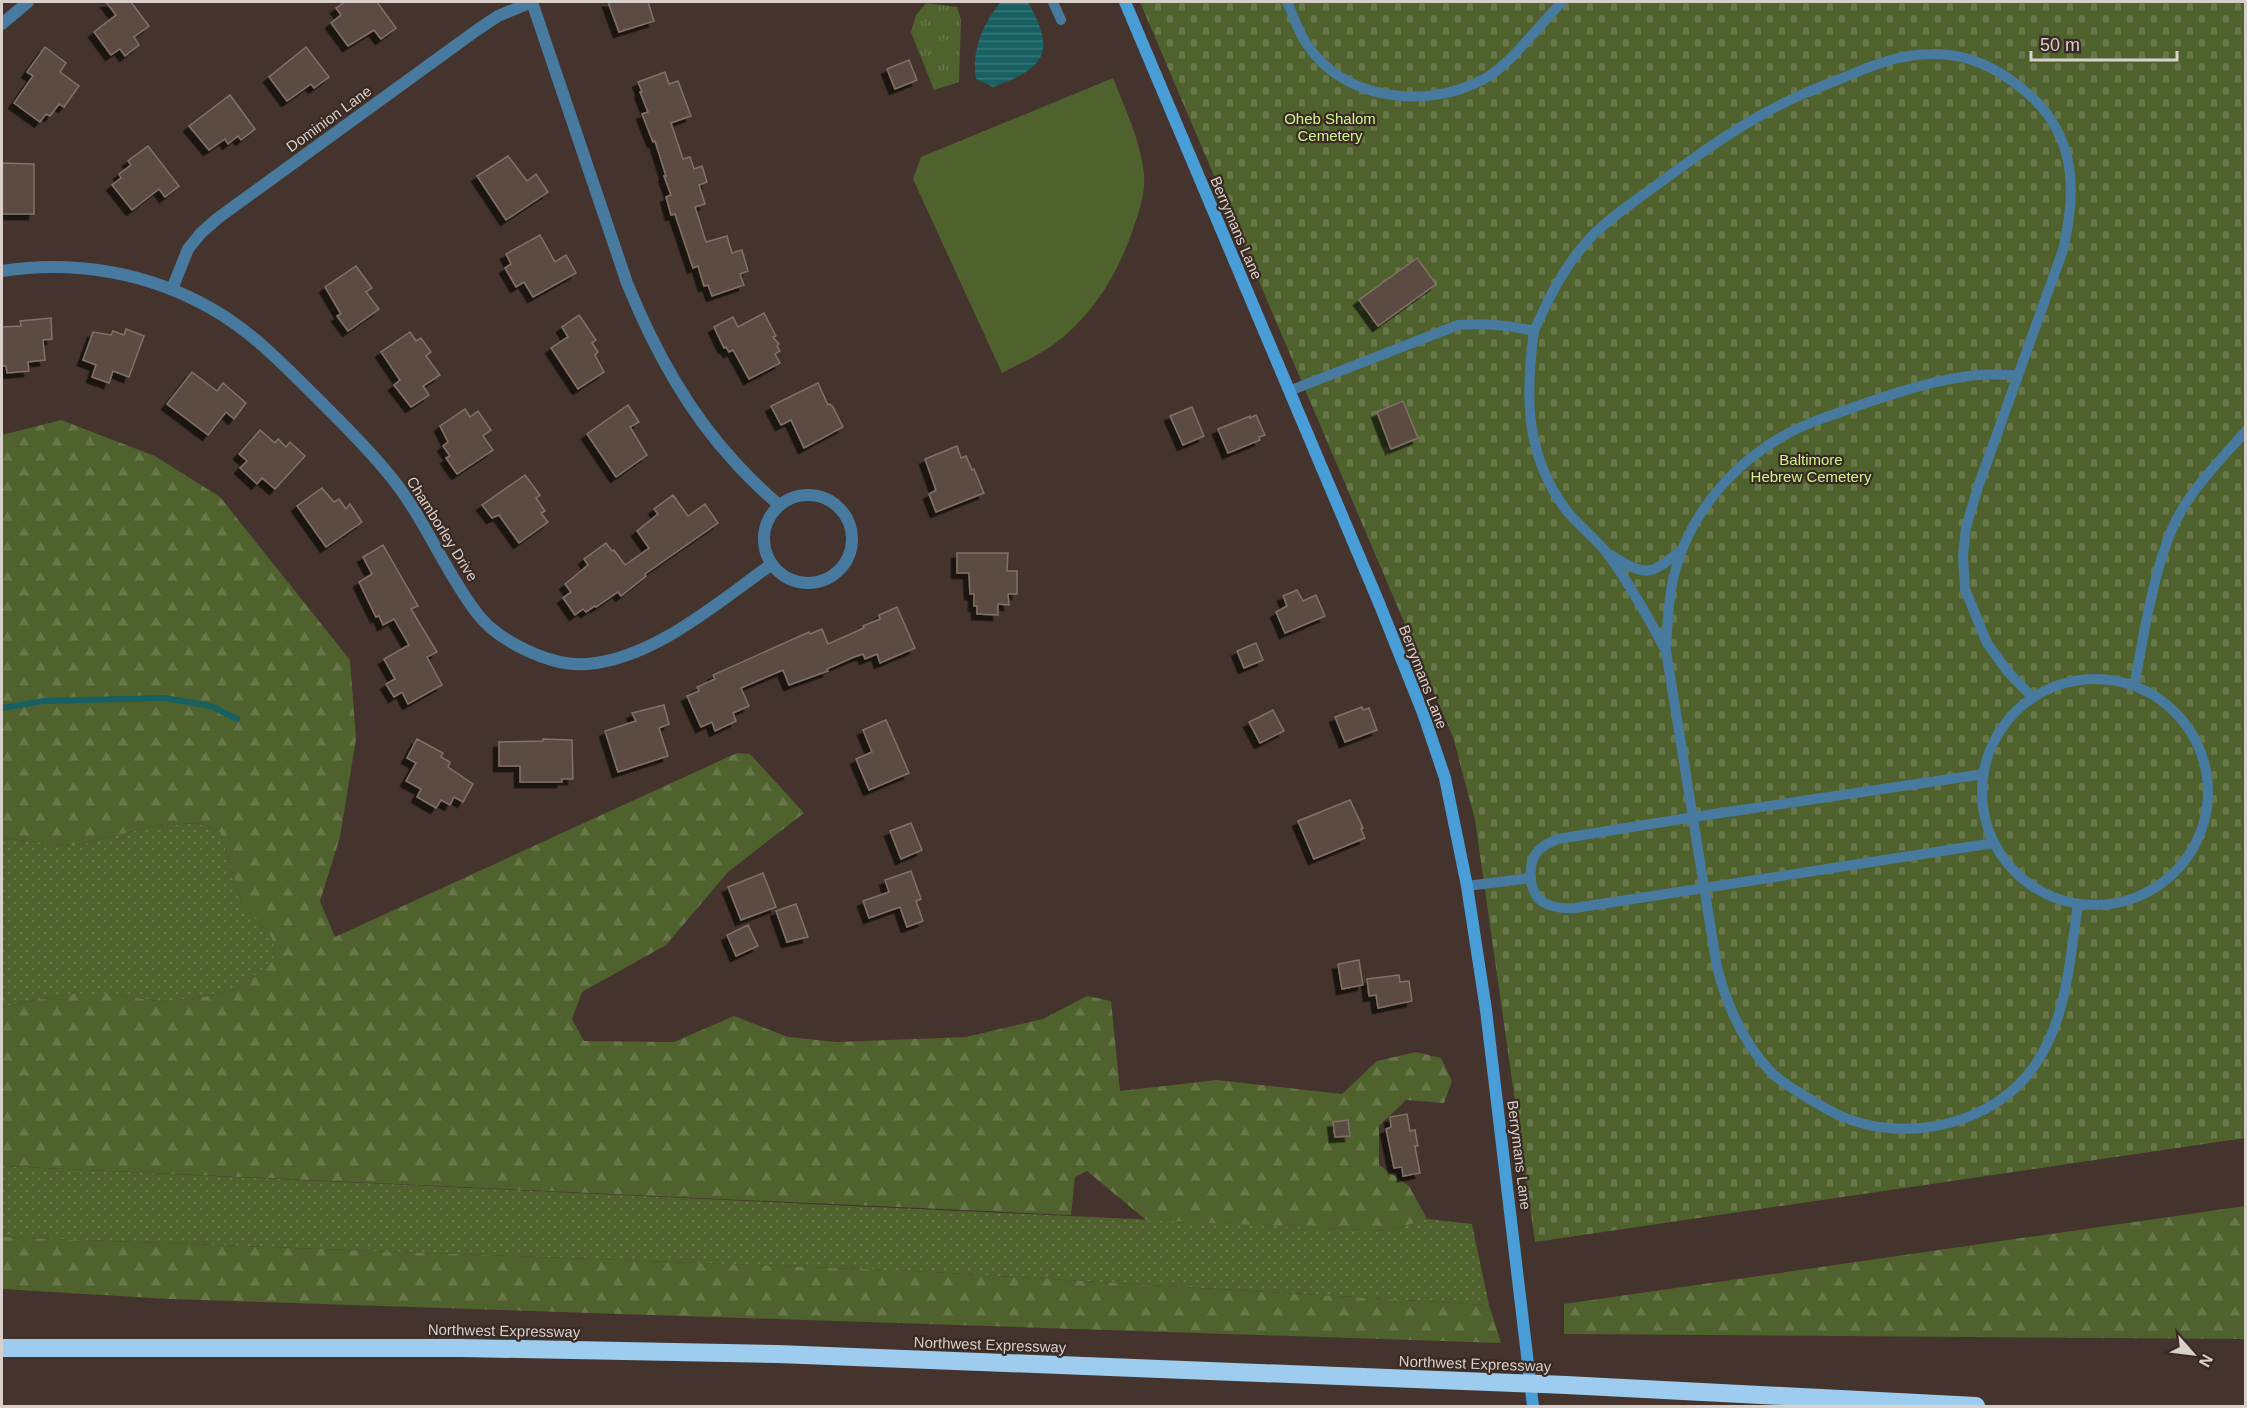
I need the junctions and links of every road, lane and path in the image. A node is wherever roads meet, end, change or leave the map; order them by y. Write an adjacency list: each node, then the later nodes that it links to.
1 (28, 2): 8 (street)
2 (532, 2): 10 (street, Dominion Lane); 15 (street)
3 (1053, 2): 7 (lane)
4 (1125, 2): 13 (street, Berrymans Lane)
5 (1287, 2): 6 (lane)
6 (1562, 2)
7 (1061, 20)
8 (2, 24)
9 (2, 271): 10 (street, Chamborley Drive)
10 (172, 289): 18 (street, Chamborley Drive)
11 (1534, 331): 12 (lane); 13 (lane); 17 (lane)
12 (2018, 375): 16 (lane); 21 (lane)
13 (1289, 392): 26 (street, Berrymans Lane)
14 (2246, 430): 20 (lane)
15 (779, 505): 18 (street); 18 (street)
16 (1683, 548): 17 (lane); 19 (lane)
17 (1606, 552): 19 (lane)
18 (772, 564)
19 (1666, 651): 23 (lane)
20 (2134, 686): 21 (lane); 28 (lane)
21 (2033, 698): 22 (lane)
22 (1984, 774): 23 (lane); 24 (lane)
23 (1694, 817): 25 (lane); 27 (lane)
24 (1994, 843): 27 (lane); 28 (lane)
25 (1531, 878): 26 (lane); 27 (lane)
26 (1467, 886): 30 (street, Berrymans Lane)
27 (1704, 888): 28 (lane)
28 (2078, 904)
29 (2, 1347): 31 (highway, Northwest Expressway)
30 (1533, 1407)
31 (1976, 1407)

